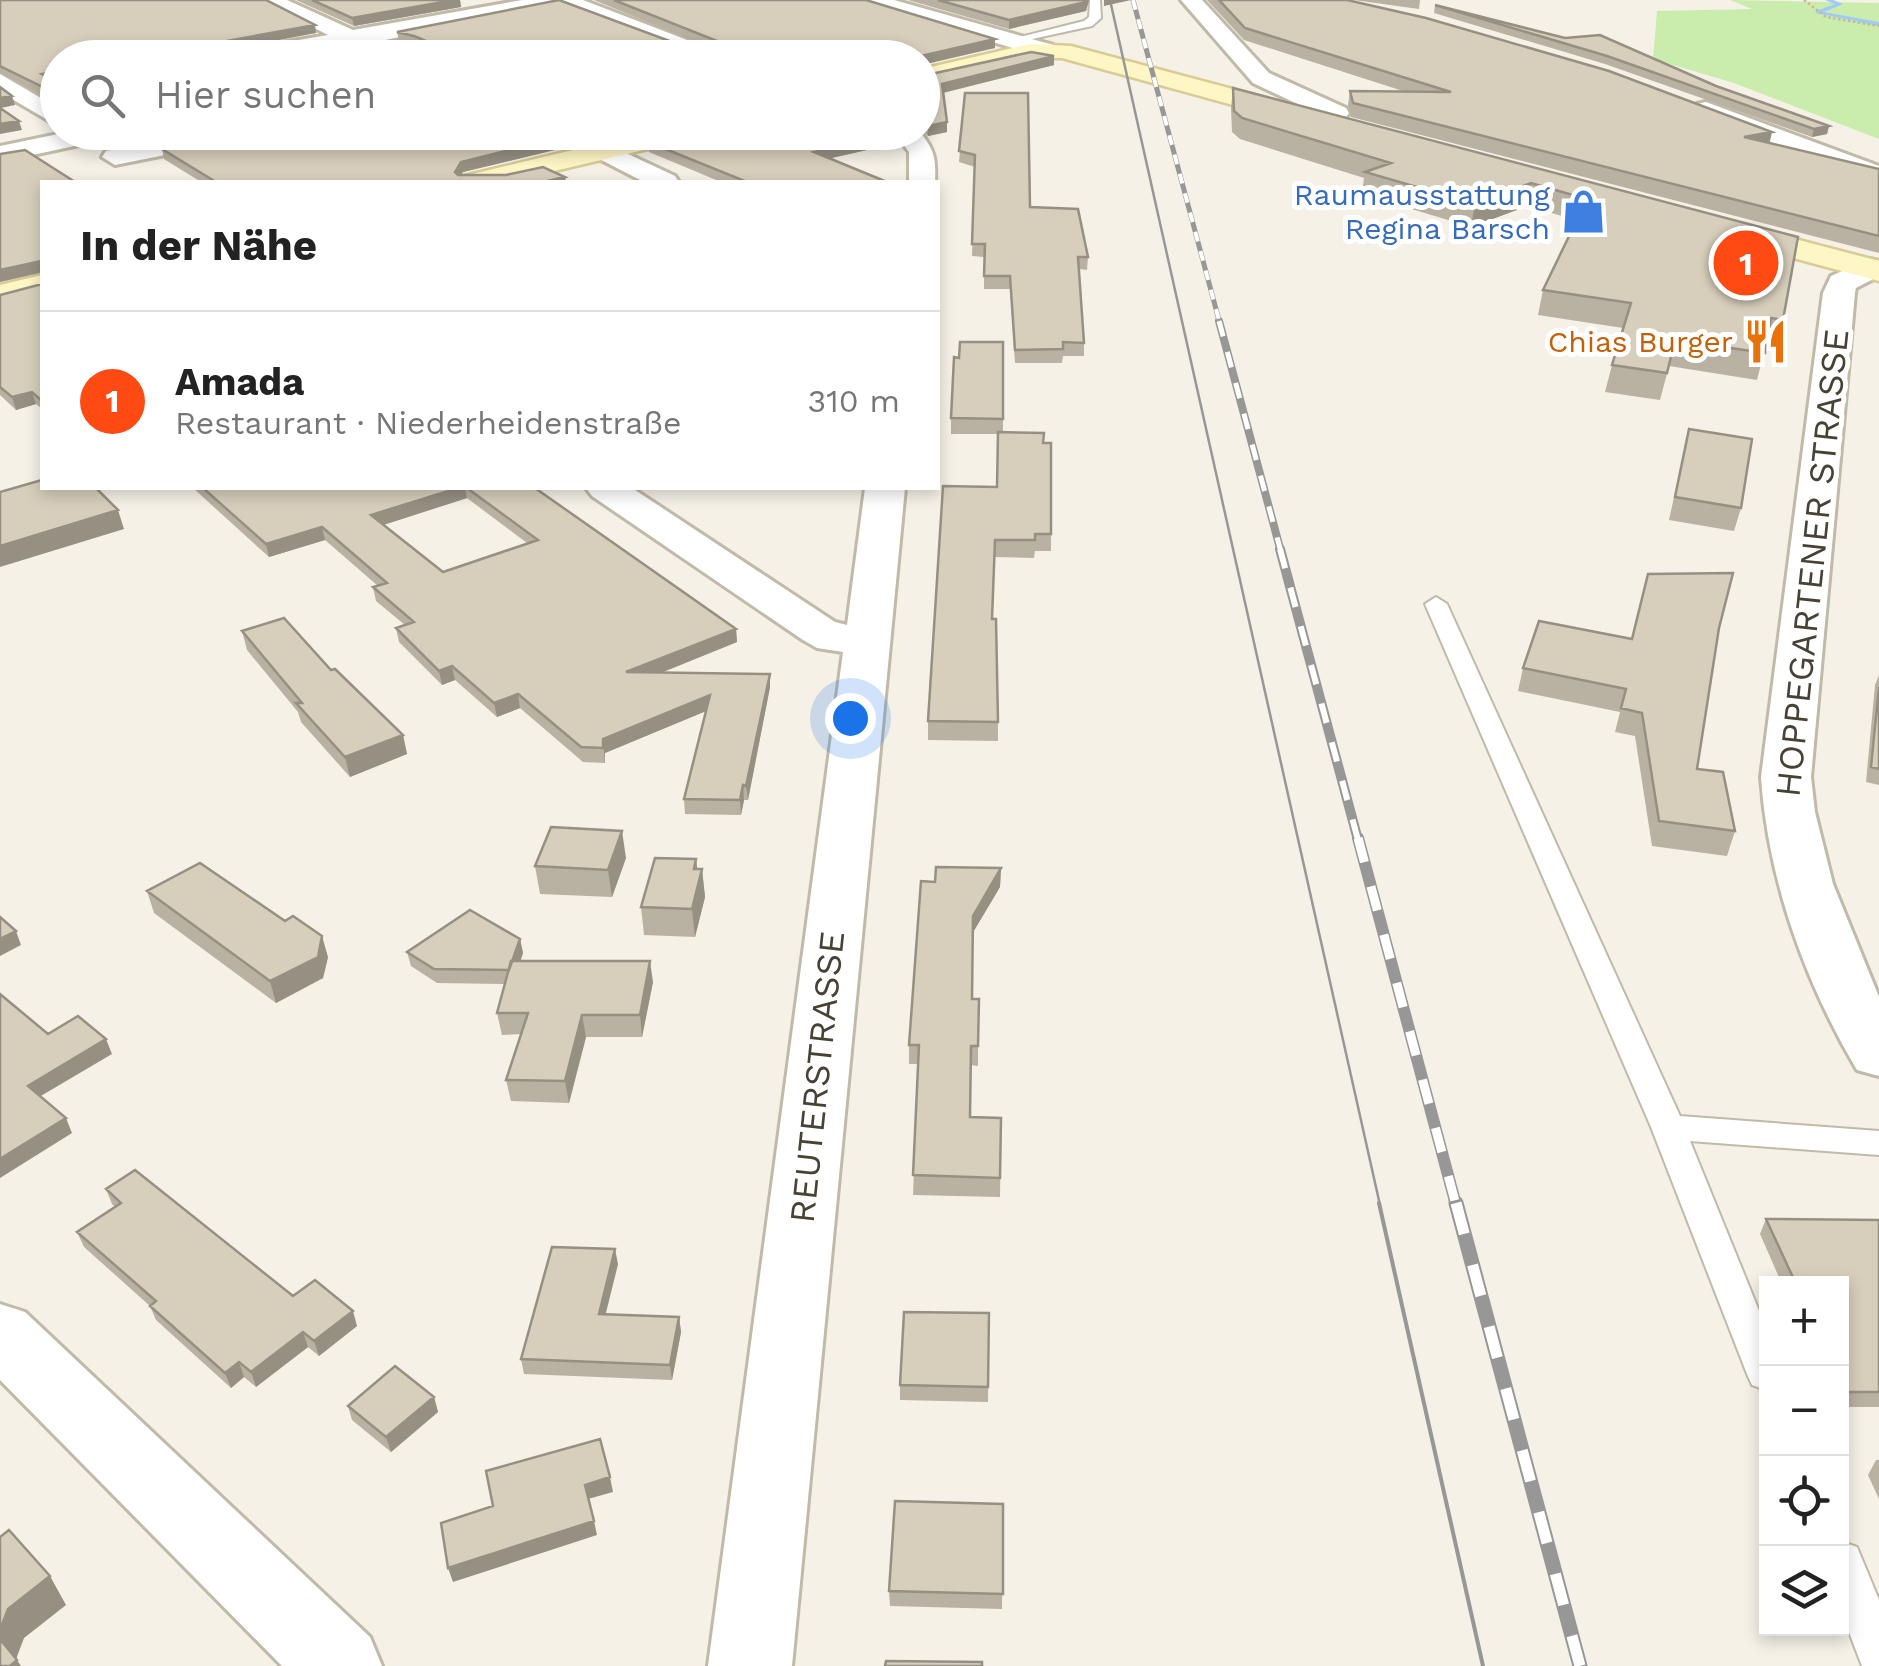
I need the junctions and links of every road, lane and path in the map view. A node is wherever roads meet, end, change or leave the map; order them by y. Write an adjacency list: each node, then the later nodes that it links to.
1 (270, 0): 8 (street)
2 (561, 0): 8 (street); 12 (street)
3 (871, 0): 9 (street)
4 (1095, 0): 9 (lane)
5 (1191, 0): 19 (street)
6 (1804, 0): 7 (path)
7 (1879, 26)
8 (350, 36): 10 (street); 11 (street)
9 (1018, 39): 13 (street)
10 (329, 40)
11 (358, 40)
12 (673, 40)
13 (1045, 50): 14 (street); 19 (street)
14 (940, 72)
15 (11, 88): 16 (street); 18 (street)
16 (40, 88)
17 (1681, 100): 30 (street)
18 (40, 108)
19 (1325, 122): 20 (street)
20 (1362, 132)
21 (40, 144): 28 (street)
22 (104, 150): 29 (street)
23 (150, 150): 29 (street)
24 (598, 150): 27 (street)
25 (610, 150): 27 (street)
26 (921, 150): 34 (street)
27 (602, 152): 32 (street); 33 (street)
28 (0, 154)
29 (115, 157): 31 (street)
30 (1879, 175)
31 (150, 180)
32 (483, 180)
33 (661, 180)
34 (922, 180)
35 (1700, 223): 36 (street)
36 (1874, 270): 43 (street, HOPPEGARTENER STRASSE)
37 (40, 285): 38 (street)
38 (0, 295)
39 (609, 490): 42 (street)
40 (884, 490): 42 (street, REUTERSTRASSE)
41 (1436, 604): 45 (lane)
42 (867, 639): 52 (street, REUTERSTRASSE)
43 (1860, 987): 44 (street, HOPPEGARTENER STRASSE)
44 (1879, 1056)
45 (1668, 1128): 46 (lane); 48 (lane)
46 (1879, 1144)
47 (0, 1333): 51 (street)
48 (1763, 1366)
49 (1849, 1579): 50 (lane)
50 (1879, 1654)
51 (340, 1666)
52 (750, 1666)

